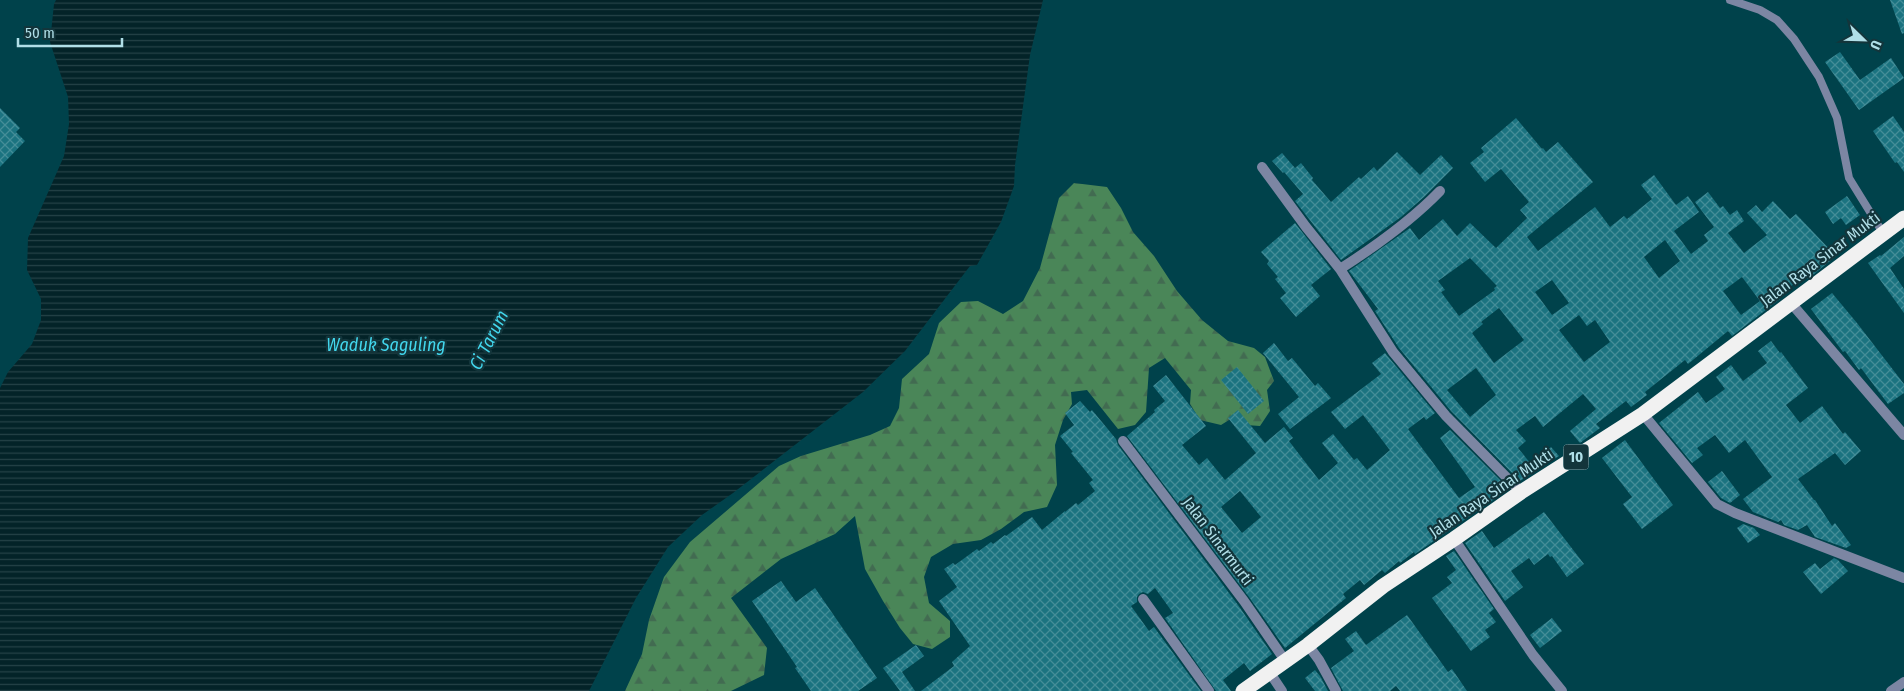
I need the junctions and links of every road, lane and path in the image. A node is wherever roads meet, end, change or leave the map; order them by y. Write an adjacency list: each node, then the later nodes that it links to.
1 (1730, 0): 5 (lane)
2 (1262, 167): 6 (street)
3 (1440, 191): 6 (street)
4 (1904, 218): 5 (highway, Jalan Raya Sinar Mukti / 10)
5 (1883, 233): 7 (highway, Jalan Raya Sinar Mukti / 10)
6 (1340, 269): 11 (street)
7 (1791, 303): 8 (highway, Jalan Raya Sinar Mukti / 10); 9 (street)
8 (1643, 414): 11 (highway, Jalan Raya Sinar Mukti / 10); 13 (street)
9 (1904, 435)
10 (1123, 440): 16 (street, Jalan Sinarmurti)
11 (1520, 492): 12 (highway, Jalan Raya Sinar Mukti / 10)
12 (1454, 539): 15 (highway, Jalan Raya Sinar Mukti / 10); 23 (street)
13 (1904, 578)
14 (1143, 599): 19 (street)
15 (1308, 646): 16 (highway, Jalan Raya Sinar Mukti / 10); 22 (street)
16 (1286, 662): 17 (highway, Jalan Raya Sinar Mukti / 10)
17 (1270, 672): 20 (highway, Jalan Raya Sinar Mukti / 10); 21 (street)
18 (1904, 682): 24 (street)
19 (1209, 691)
20 (1243, 691)
21 (1282, 691)
22 (1336, 691)
23 (1562, 691)
24 (1891, 691)

